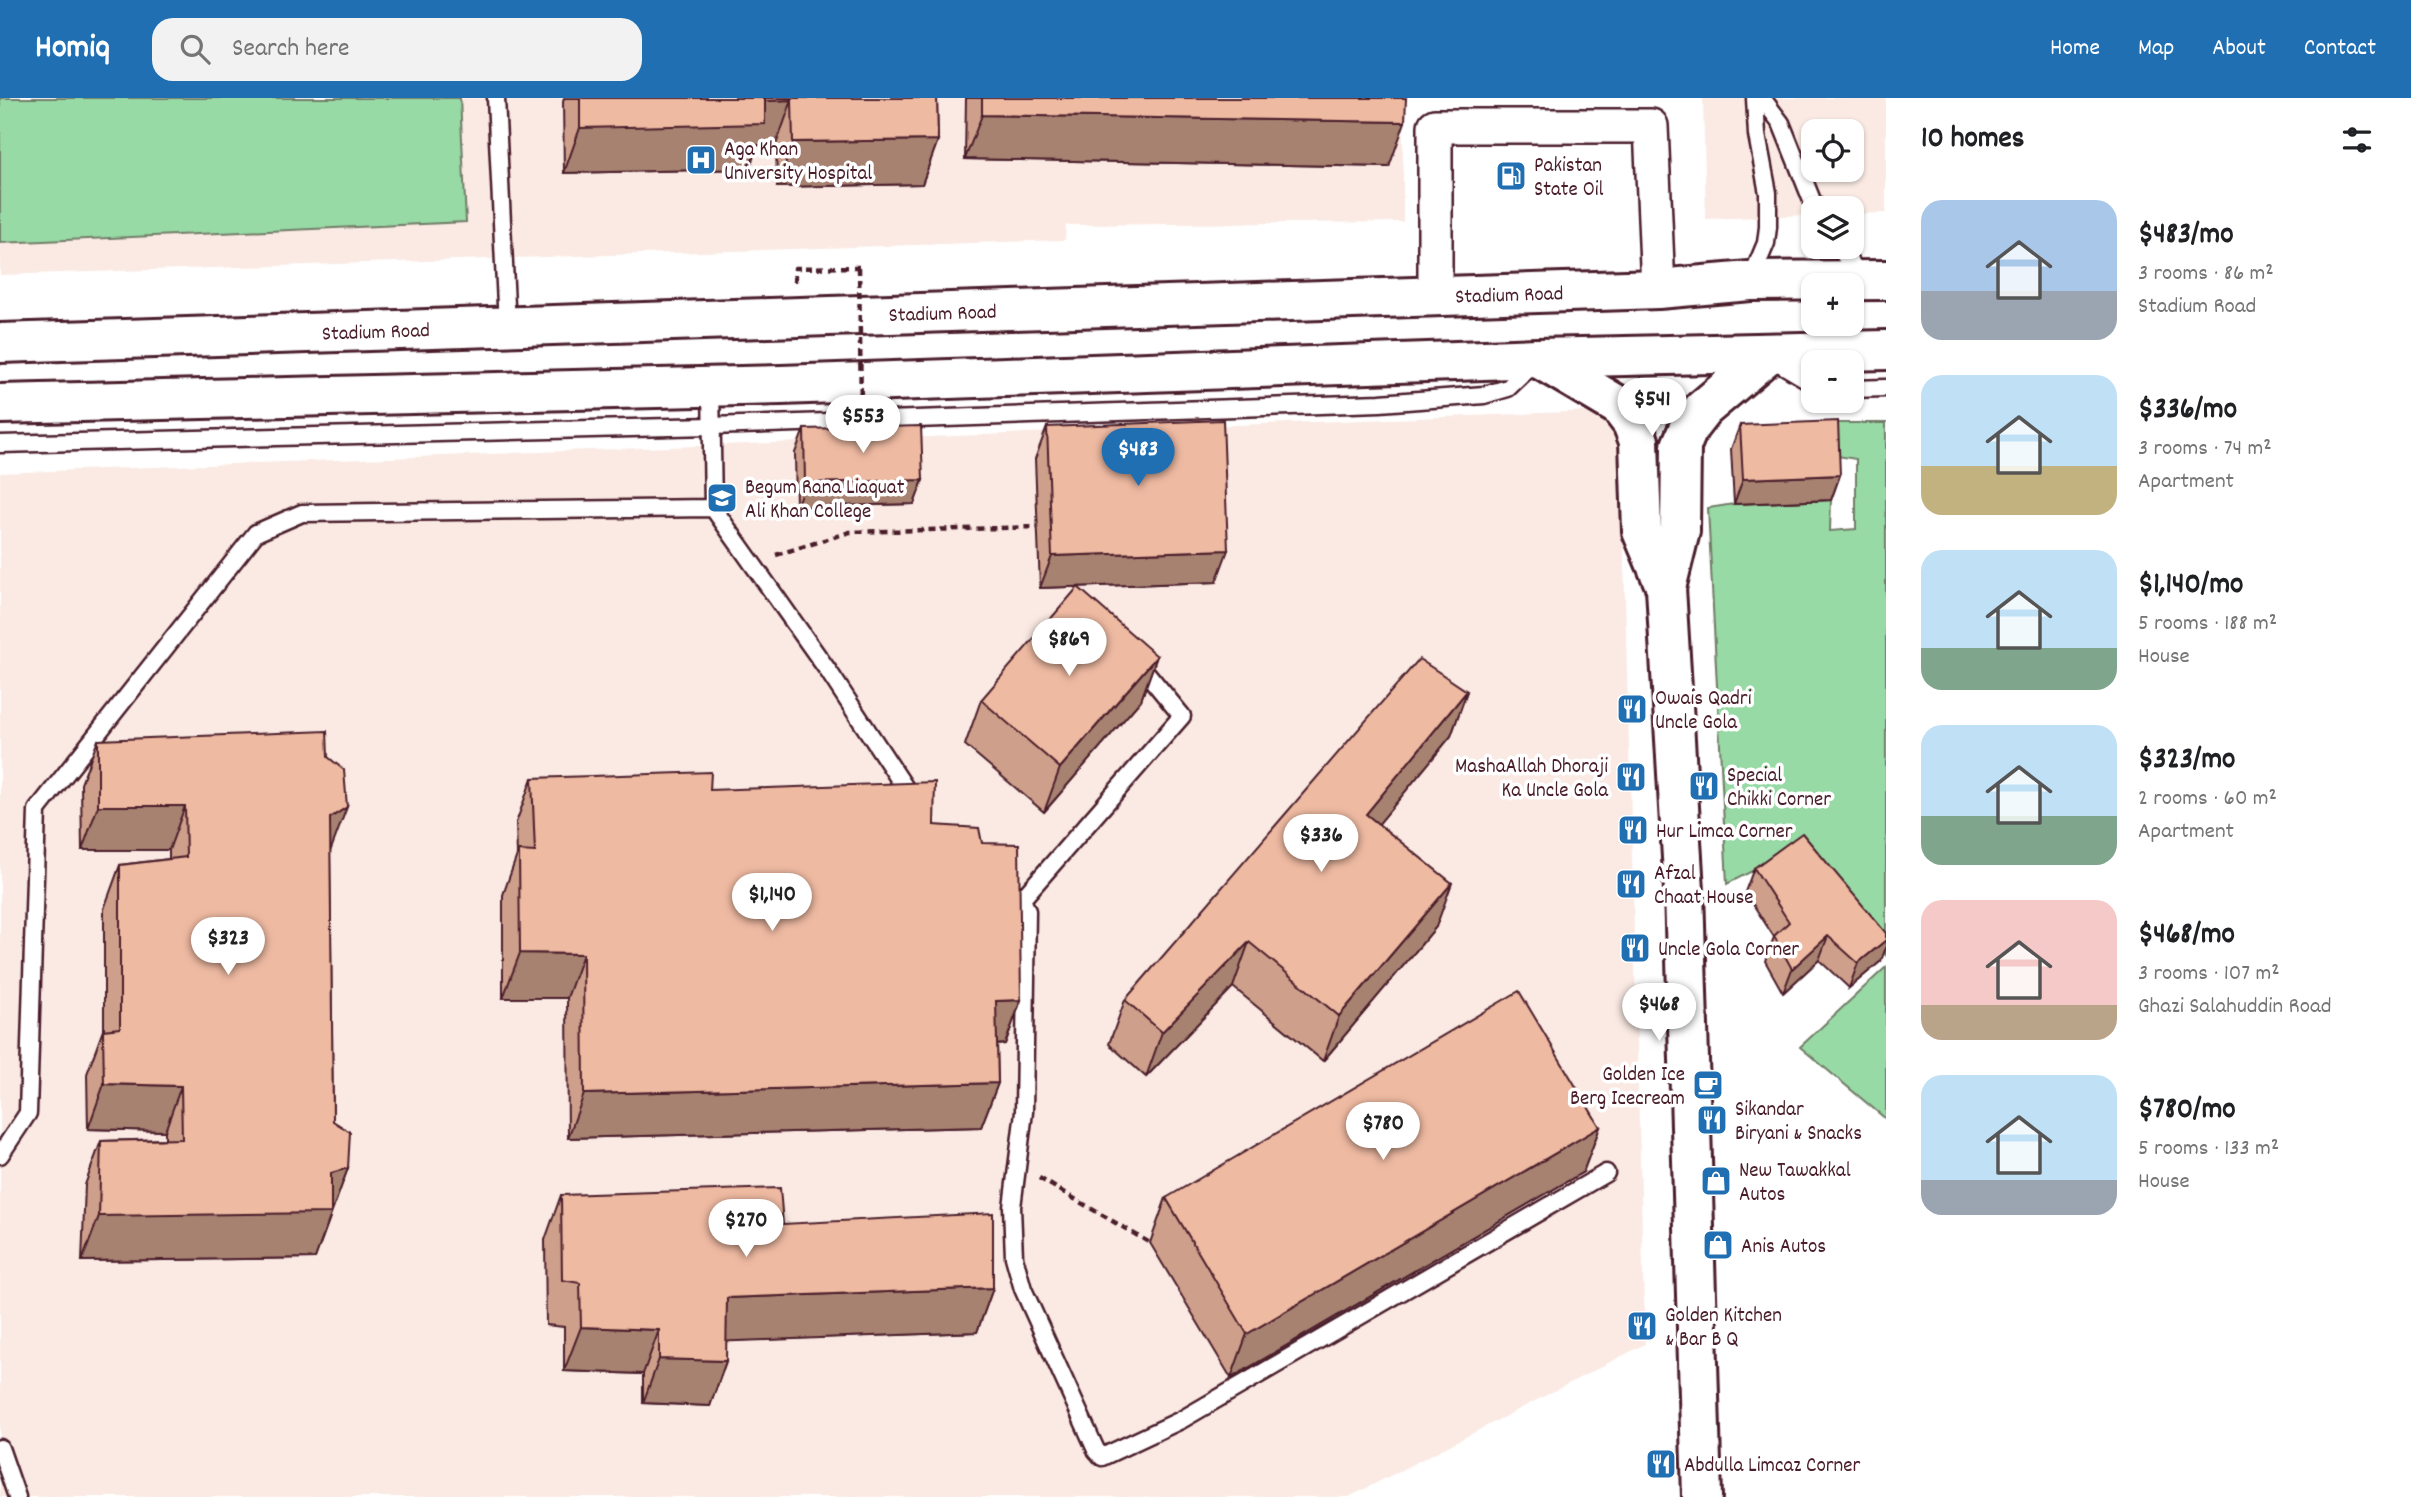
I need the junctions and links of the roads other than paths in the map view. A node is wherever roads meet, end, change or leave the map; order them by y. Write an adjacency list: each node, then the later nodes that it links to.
1 (496, 98): 10 (lane)
2 (1755, 98): 7 (lane)
3 (1762, 98): 4 (lane)
4 (1810, 196)
5 (1851, 259): 6 (lane)
6 (1875, 280): 7 (main road, Stadium Road)
7 (1750, 281): 8 (main road, Stadium Road)
8 (1658, 289): 9 (main road, Stadium Road); 9 (street)
9 (1435, 297): 10 (main road, Stadium Road)
10 (507, 328): 11 (main road, Stadium Road)
11 (0, 343)
12 (1886, 350): 13 (main road)
13 (1767, 355): 14 (main road); 15 (lane); 23 (main road)
14 (1538, 358): 16 (main road); 20 (lane); 23 (main road)
15 (1801, 376)
16 (711, 387): 19 (main road); 20 (lane)
17 (1886, 388): 18 (lane)
18 (1864, 389)
19 (0, 404)
20 (711, 426): 21 (lane); 22 (lane)
21 (0, 444)
22 (713, 508): 25 (lane); 28 (lane)
23 (1666, 588): 32 (main road)
24 (1126, 648): 27 (lane)
25 (925, 815)
26 (993, 874): 27 (lane)
27 (1022, 899): 29 (lane)
28 (0, 1155)
29 (1606, 1172)
30 (0, 1448): 31 (lane)
31 (17, 1497)
32 (1702, 1497)

